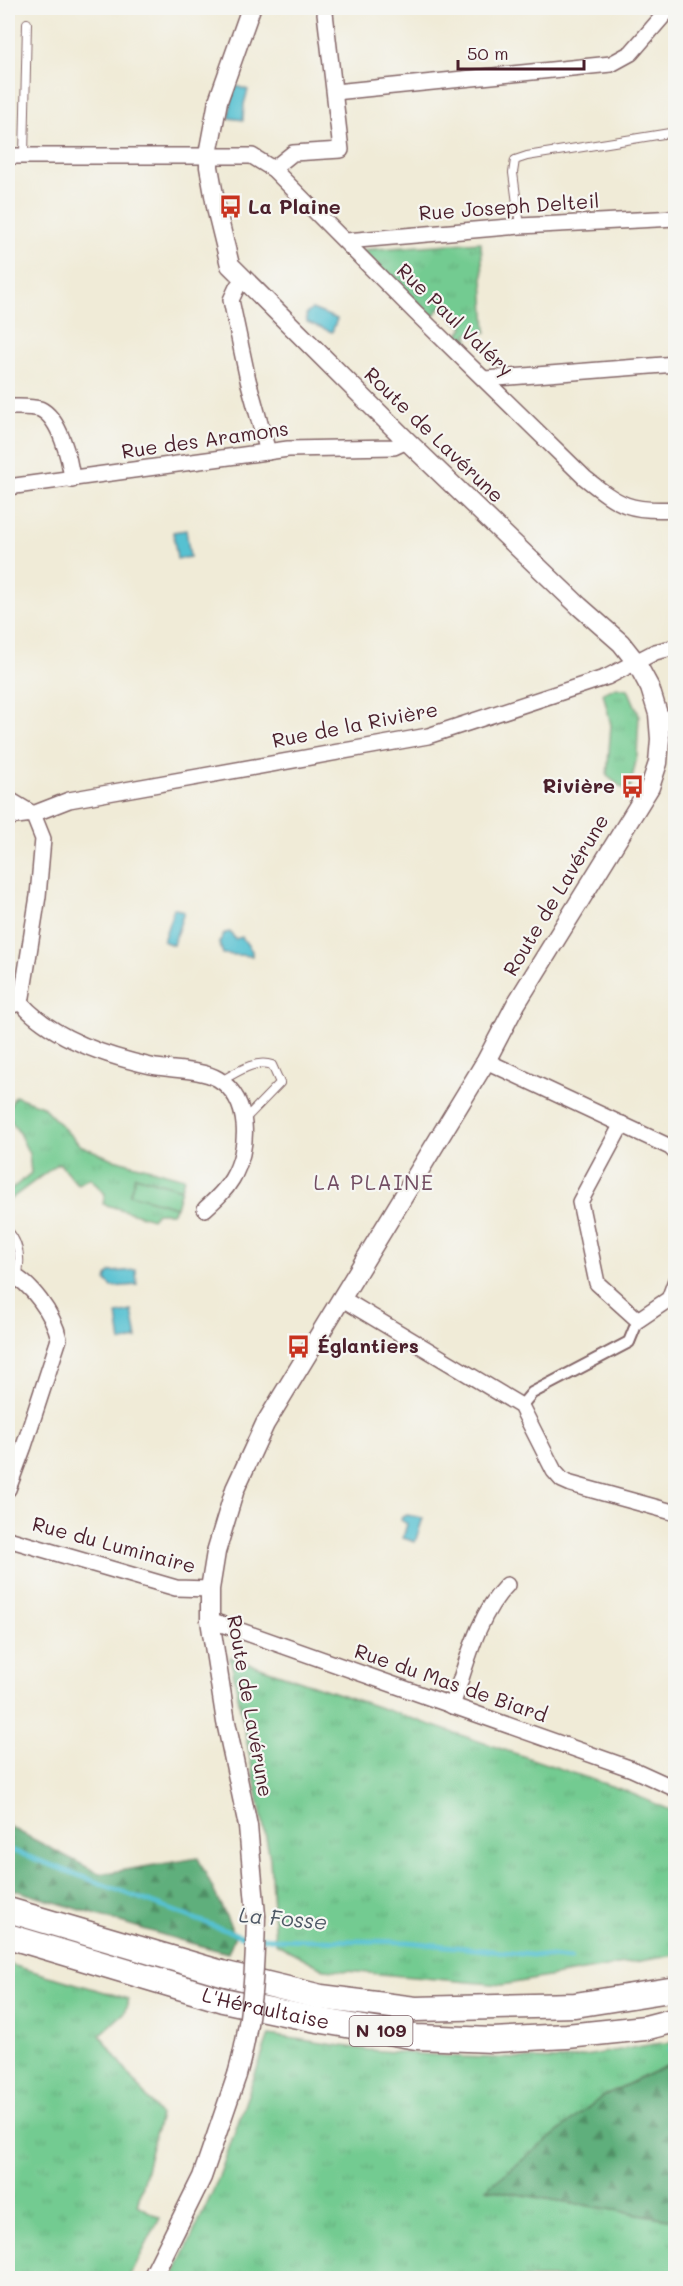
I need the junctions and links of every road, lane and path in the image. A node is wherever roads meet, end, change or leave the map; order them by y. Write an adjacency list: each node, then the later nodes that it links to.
1 (251, 8): 9 (street, Route de Lavérune)
2 (327, 8): 5 (street)
3 (670, 8): 5 (street)
4 (27, 23): 7 (lane)
5 (335, 92): 10 (street)
6 (675, 132): 12 (lane)
7 (24, 155): 8 (street, Rue Paul Valéry); 9 (street, Rue Paul Valéry)
8 (8, 156)
9 (208, 156): 10 (street, Rue Paul Valéry); 14 (street, Route de Lavérune)
10 (273, 169): 13 (street, Rue Paul Valéry)
11 (675, 218): 12 (street, Rue Joseph Delteil)
12 (520, 226): 13 (street, Rue Joseph Delteil)
13 (346, 241): 16 (street, Rue Paul Valéry)
14 (243, 280): 18 (street, Route de Lavérune); 19 (street)
15 (675, 364): 16 (street)
16 (485, 378): 22 (street, Rue Paul Valéry)
17 (8, 407): 20 (street)
18 (406, 441): 19 (street, Rue des Aramons); 24 (street, Route de Lavérune)
19 (268, 452): 20 (street, Rue des Aramons)
20 (72, 480): 21 (street, Rue des Aramons)
21 (8, 488)
22 (675, 508)
23 (675, 646): 24 (street, Rue de la Rivière)
24 (636, 662): 25 (street, Route de Lavérune); 28 (street, Rue de la Rivière)
25 (658, 714): 26 (street); 31 (street, Route de Lavérune)
26 (675, 726)
27 (8, 799): 28 (street)
28 (33, 814): 29 (street, Rue de la Rivière); 30 (street)
29 (8, 817)
30 (14, 1004): 32 (street)
31 (486, 1061): 34 (street); 41 (street, Route de Lavérune)
32 (221, 1081): 33 (street); 33 (lane)
33 (244, 1120): 36 (street)
34 (622, 1124): 35 (street); 42 (street)
35 (675, 1152)
36 (205, 1209)
37 (8, 1231): 38 (lane)
38 (12, 1275): 40 (lane); 44 (street)
39 (675, 1280): 42 (street)
40 (8, 1292)
41 (341, 1298): 43 (street); 48 (street, Route de Lavérune)
42 (638, 1320): 43 (street)
43 (520, 1406): 45 (street)
44 (8, 1489)
45 (675, 1513)
46 (8, 1539): 48 (street, Rue du Luminaire)
47 (507, 1585): 50 (street)
48 (210, 1589): 49 (street, Route de Lavérune)
49 (210, 1620): 50 (street, Rue du Mas de Biard); 56 (street, Route de Lavérune, bridge)
50 (452, 1706): 51 (street, Rue du Mas de Biard)
51 (675, 1789)
52 (8, 1910): 54 (highway, L'Héraultaise / N 109)
53 (8, 1936): 55 (highway, L'Héraultaise / N 109)
54 (675, 1989)
55 (675, 2020)
56 (152, 2278)

